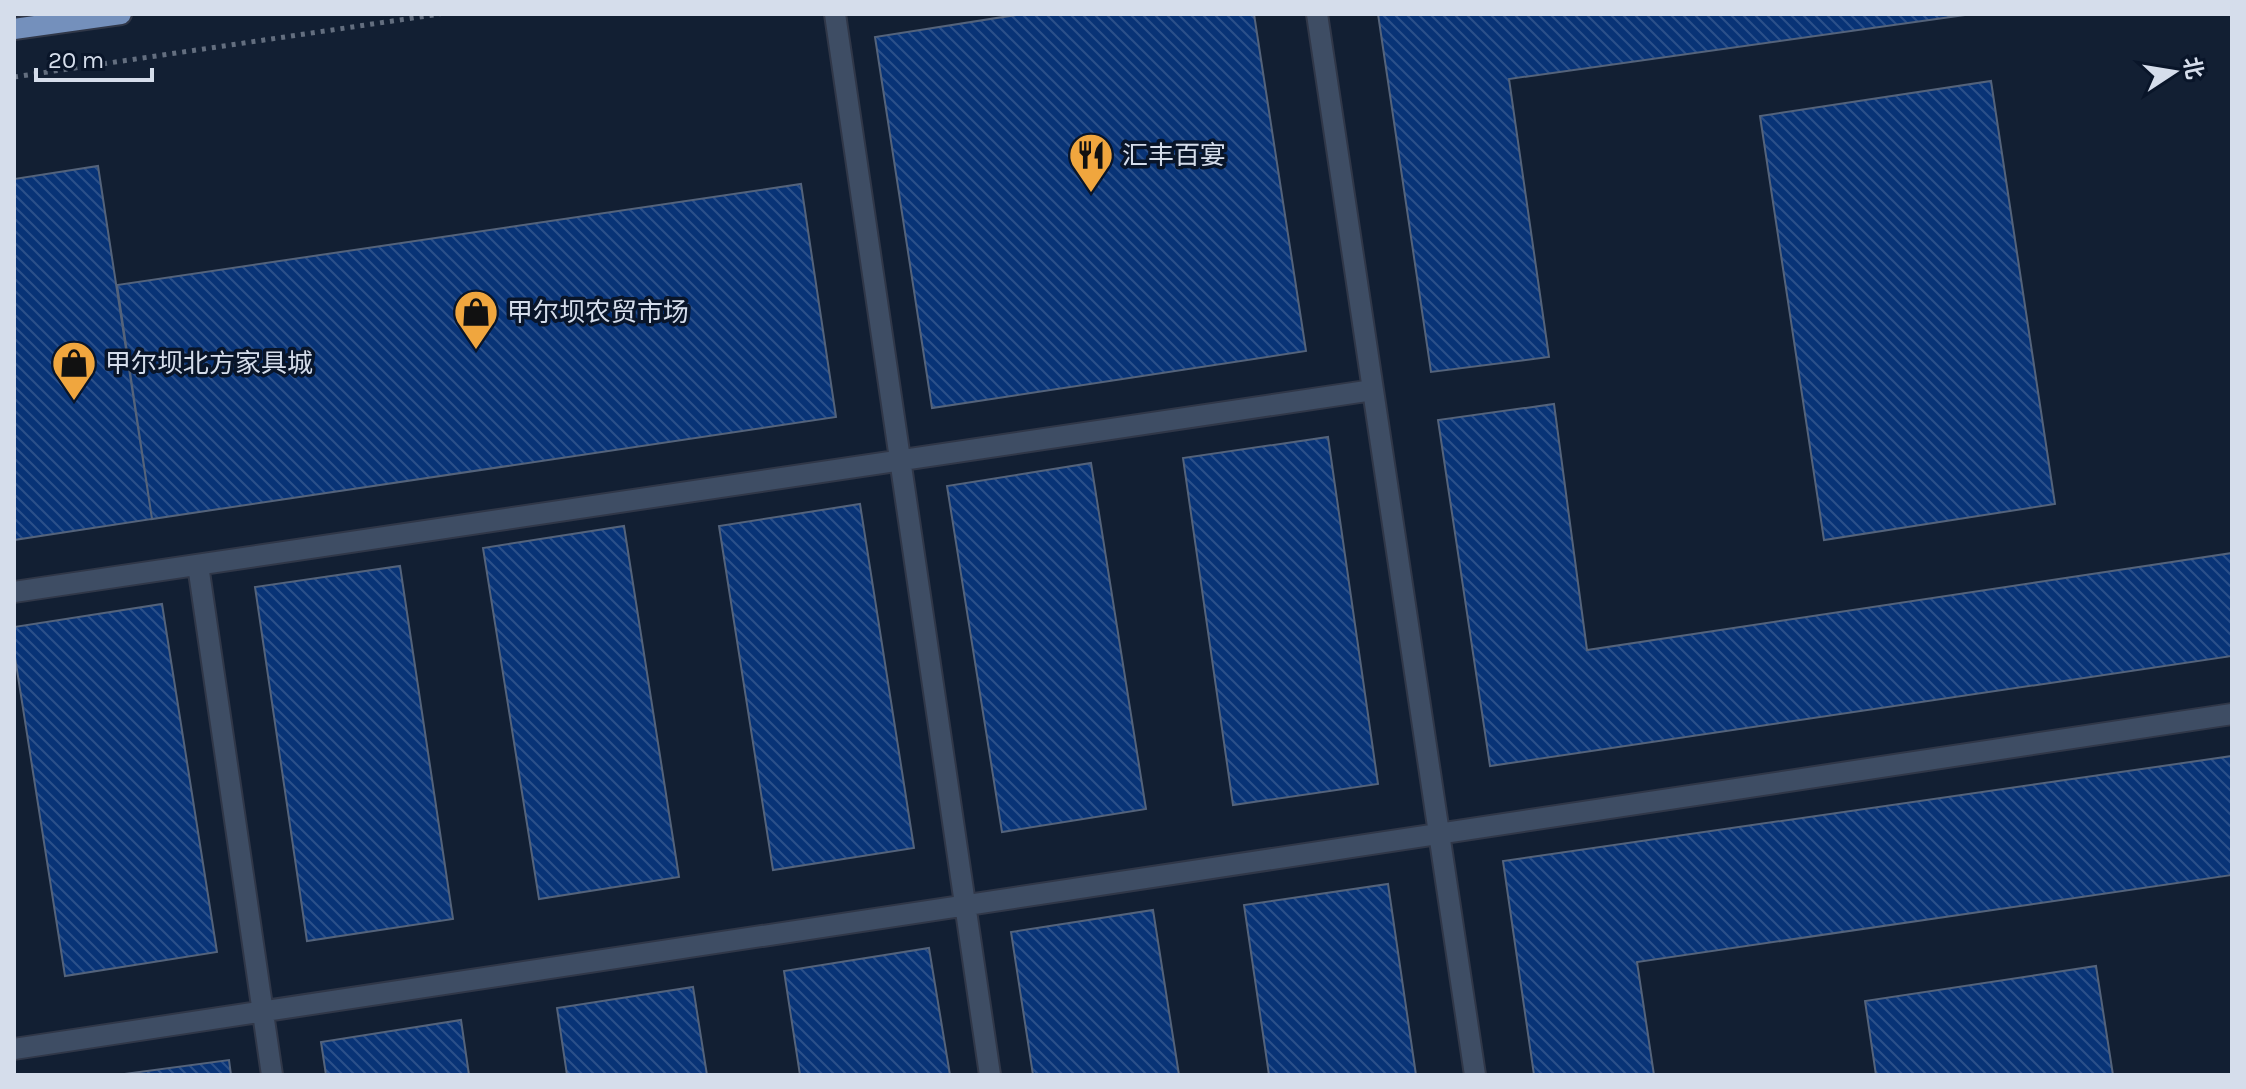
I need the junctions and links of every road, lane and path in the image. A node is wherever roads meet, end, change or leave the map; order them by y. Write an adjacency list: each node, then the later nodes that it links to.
1 (121, 14): 5 (main road)
2 (440, 14): 6 (path)
3 (835, 14): 8 (street)
4 (1317, 14): 7 (street)
5 (14, 29)
6 (14, 77)
7 (1373, 390): 8 (street); 12 (street)
8 (900, 460): 9 (street); 13 (street)
9 (198, 565): 10 (street); 14 (street)
10 (14, 592)
11 (2232, 714): 12 (street)
12 (1439, 834): 13 (street); 18 (street)
13 (965, 905): 14 (street); 17 (street)
14 (263, 1012): 15 (street); 16 (street)
15 (14, 1049)
16 (272, 1075)
17 (990, 1075)
18 (1475, 1075)

